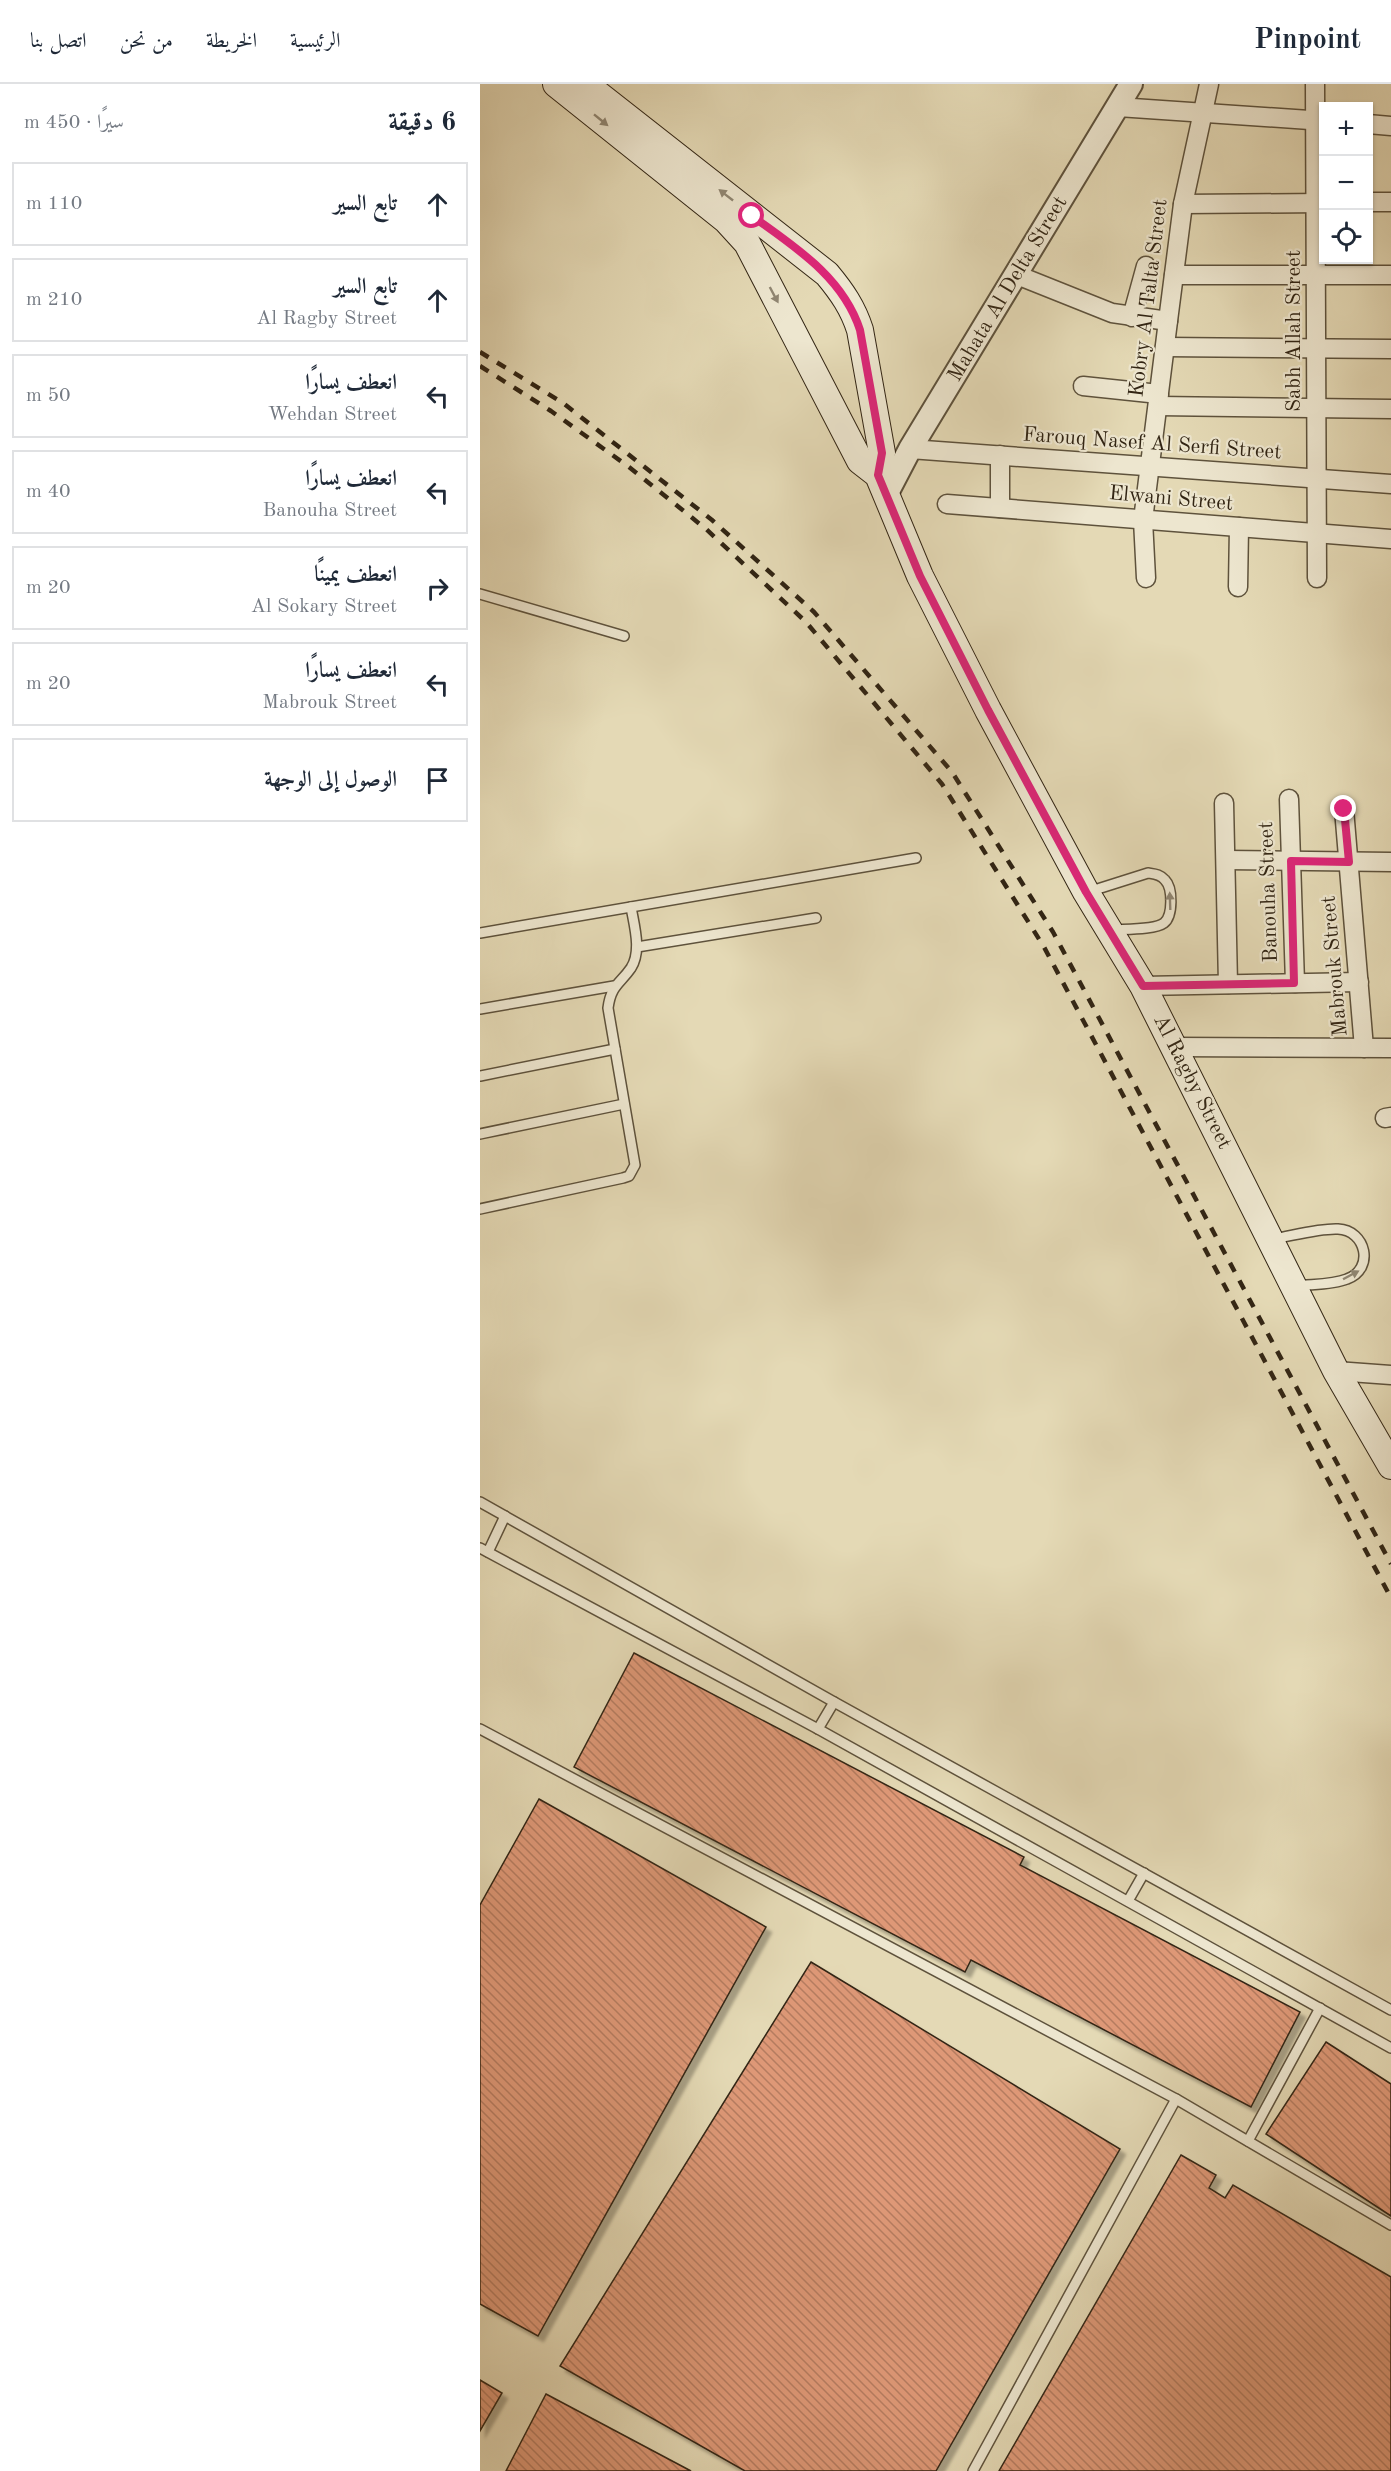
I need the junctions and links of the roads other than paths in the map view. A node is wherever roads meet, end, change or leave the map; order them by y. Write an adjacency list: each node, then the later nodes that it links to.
1 (556, 84): 16 (main road, one-way to 16)
2 (586, 84): 15 (main road, one-way to 2)
3 (1131, 84): 6 (street, Mahata Al Delta Street)
4 (1209, 84): 7 (street, Kobry Al Talta Street)
5 (1315, 84): 8 (street, Sabh Allah Street)
6 (1118, 107): 7 (street); 18 (street, Mahata Al Delta Street)
7 (1203, 113): 8 (street); 14 (street, Kobry Al Talta Street)
8 (1319, 121)
9 (1373, 124): 10 (street)
10 (1391, 126)
11 (1373, 202): 12 (street)
12 (1391, 202)
13 (1319, 203): 14 (street); 21 (street, Sabh Allah Street)
14 (1183, 204): 19 (street, Kobry Al Talta Street)
15 (772, 231): 16 (main road); 36 (main road)
16 (747, 243): 36 (main road, one-way to 36)
17 (1146, 266): 22 (street)
18 (1017, 275): 22 (street); 31 (street, Mahata Al Delta Street)
19 (1174, 275): 21 (street); 23 (street, Kobry Al Talta Street)
20 (1391, 275): 21 (street)
21 (1316, 276): 25 (street, Sabh Allah Street)
22 (1132, 317): 23 (street)
23 (1168, 321): 24 (street, Kobry Al Talta Street)
24 (1165, 348): 25 (street); 28 (street, Kobry Al Talta Street)
25 (1316, 349): 26 (street); 29 (street, Sabh Allah Street)
26 (1391, 349)
27 (1083, 386): 28 (street)
28 (1158, 400): 29 (street); 33 (street, Kobry Al Talta Street)
29 (1317, 409): 30 (street); 34 (street, Sabh Allah Street)
30 (1391, 409)
31 (910, 449): 32 (street, Farouq Nasef Al Serfi Street); 36 (street, Mahata Al Delta Street)
32 (1000, 455): 33 (street, Farouq Nasef Al Serfi Street); 38 (street)
33 (1150, 466): 34 (street, Farouq Nasef Al Serfi Street); 39 (street, Kobry Al Talta Street)
34 (1317, 478): 35 (street, Farouq Nasef Al Serfi Street); 41 (street, Sabh Allah Street)
35 (1391, 484)
36 (882, 485): 56 (main road, Al Ragby Street)
37 (946, 504): 38 (street, Elwani Street)
38 (1000, 508): 39 (street, Elwani Street)
39 (1143, 520): 40 (street, Elwani Street); 43 (street, Kobry Al Talta Street)
40 (1239, 527): 41 (street, Elwani Street); 45 (street)
41 (1317, 533): 42 (street, Elwani Street); 44 (street, Sabh Allah Street)
42 (1391, 539)
43 (1146, 578)
44 (1317, 578)
45 (1238, 587)
46 (480, 594): 47 (lane)
47 (624, 636)
48 (1288, 799): 53 (street, Banouha Street)
49 (1224, 803): 52 (street)
50 (1344, 809): 54 (street, Mabrouk Street)
51 (916, 858): 57 (lane)
52 (1226, 860): 53 (street); 64 (street)
53 (1291, 861): 54 (street); 63 (street, Banouha Street)
54 (1349, 862): 55 (street); 62 (street, Mabrouk Street)
55 (1391, 862)
56 (1086, 892): 59 (main road, Al Ragby Street); 59 (lane, one-way to 56)
57 (632, 907): 60 (lane); 61 (lane)
58 (816, 918): 61 (lane)
59 (1110, 931): 66 (main road, Al Ragby Street)
60 (480, 933)
61 (637, 947): 65 (lane)
62 (1359, 982): 63 (street); 69 (street, Mabrouk Street)
63 (1294, 983): 64 (street)
64 (1228, 984): 66 (street)
65 (614, 986): 67 (lane); 71 (lane)
66 (1143, 986): 68 (main road, Al Ragby Street)
67 (480, 1009)
68 (1174, 1047): 69 (street); 76 (main road, Al Ragby Street)
69 (1364, 1048): 70 (street)
70 (1391, 1048)
71 (615, 1049): 72 (lane); 73 (lane)
72 (480, 1076)
73 (624, 1104): 74 (lane); 75 (lane)
74 (480, 1134)
75 (480, 1209)
76 (1270, 1240): 77 (main road, Al Ragby Street); 77 (lane, one-way to 76)
77 (1294, 1287): 78 (main road, Al Ragby Street)
78 (1336, 1371): 79 (street); 80 (main road, Al Ragby Street)
79 (1391, 1375)
80 (1382, 1436): 81 (main road, Al Ragby Street)
81 (1391, 1466)
82 (480, 1502): 83 (lane)
83 (505, 1516): 84 (lane); 85 (lane)
84 (484, 1550): 87 (lane)
85 (834, 1702): 87 (lane); 88 (lane)
86 (480, 1729): 93 (lane)
87 (818, 1729): 89 (lane)
88 (1144, 1873): 89 (lane); 91 (lane)
89 (1128, 1901): 90 (lane)
90 (1320, 2008): 92 (lane); 94 (lane)
91 (1391, 2010)
92 (1391, 2048)
93 (1176, 2098): 94 (lane); 96 (lane)
94 (1248, 2141): 95 (lane)
95 (1391, 2224)
96 (972, 2471)

